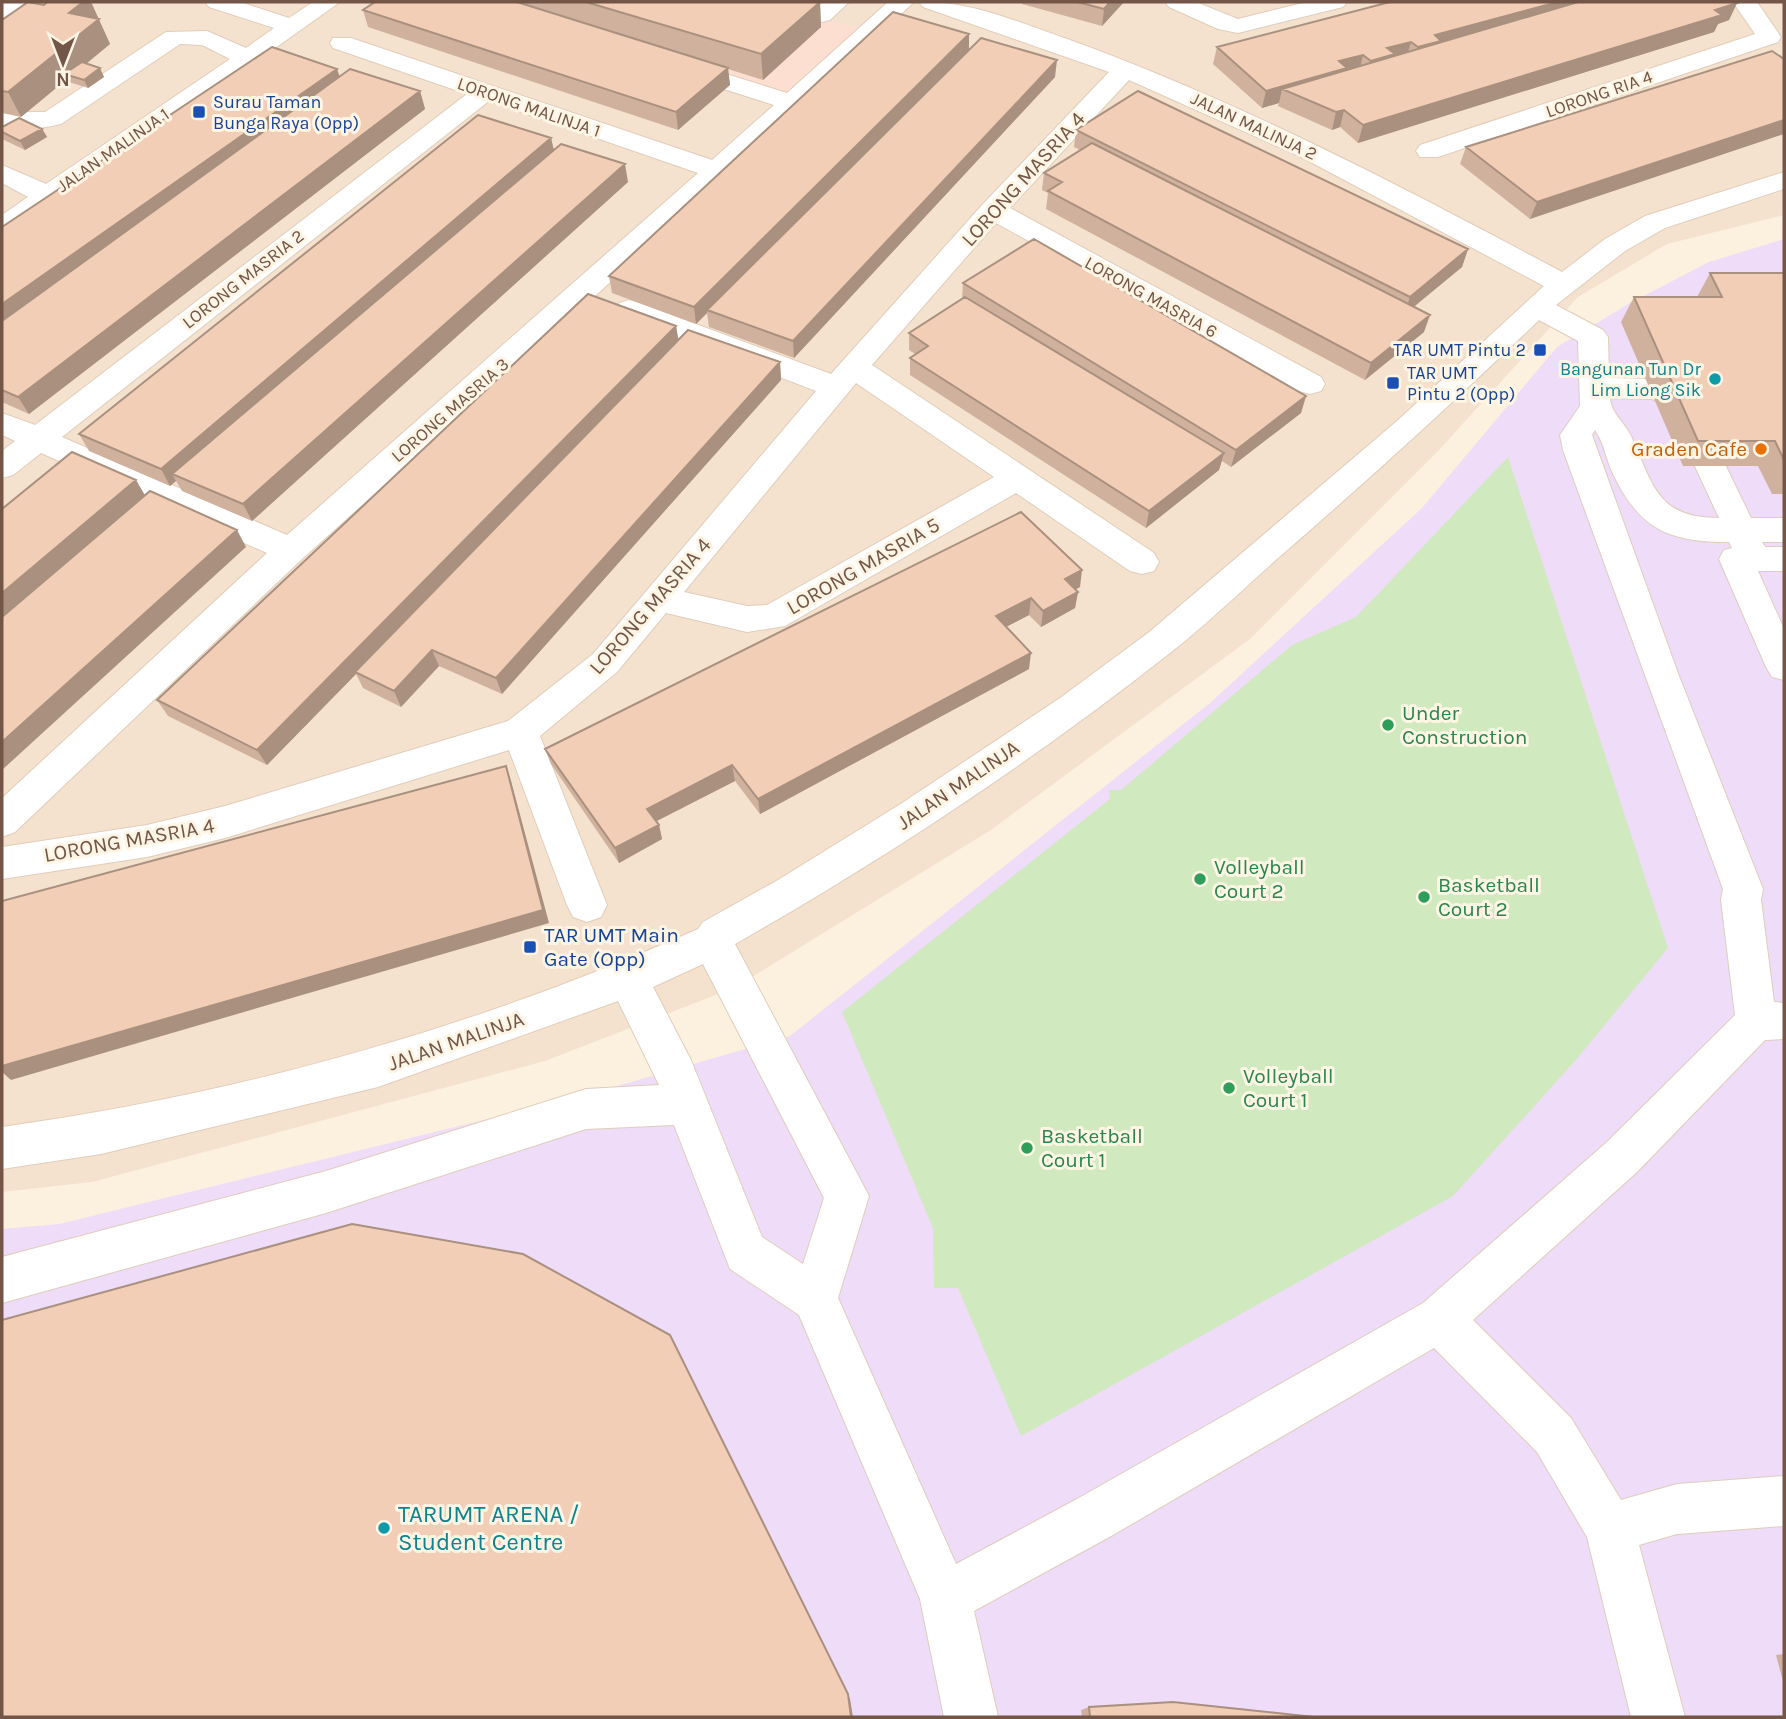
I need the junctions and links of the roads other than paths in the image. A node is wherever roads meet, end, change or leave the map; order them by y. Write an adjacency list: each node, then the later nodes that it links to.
1 (22, 2): 11 (street)
2 (217, 2): 12 (street)
3 (328, 2): 12 (street, JALAN MALINJA 1)
4 (777, 2): 5 (street)
5 (837, 2)
6 (902, 2): 19 (street, LORONG MASRIA 3)
7 (931, 2): 16 (street, JALAN MALINJA 2)
8 (1177, 2): 9 (street)
9 (1335, 2)
10 (1745, 2): 22 (street, LORONG RIA 4)
11 (2, 11)
12 (291, 26): 14 (street, JALAN MALINJA 1)
13 (342, 43): 17 (street, LORONG MALINJA 1)
14 (246, 57): 21 (street); 26 (street, JALAN MALINJA 1)
15 (658, 61): 19 (street)
16 (1125, 69): 20 (street, JALAN MALINJA 2); 27 (street, LORONG MASRIA 4)
17 (485, 92): 23 (street, LORONG MALINJA 1); 35 (street, LORONG MASRIA 2)
18 (1263, 99): 20 (street)
19 (791, 102): 23 (street, LORONG MASRIA 3)
20 (1223, 111): 30 (street, JALAN MALINJA 2)
21 (2, 120)
22 (1429, 151)
23 (715, 170): 29 (street, LORONG MASRIA 3)
24 (2, 173): 26 (street)
25 (1784, 180): 30 (street, JALAN MALINJA)
26 (48, 196): 28 (street, JALAN MALINJA 1)
27 (993, 210): 31 (street, LORONG MASRIA 4); 32 (street, LORONG MASRIA 6)
28 (2, 228)
29 (583, 292): 31 (street); 40 (street, LORONG MASRIA 3)
30 (1550, 295): 33 (street, JALAN MALINJA 2); 48 (street, JALAN MALINJA)
31 (846, 377): 37 (street); 42 (street, LORONG MASRIA 4)
32 (1310, 384)
33 (1595, 397): 39 (street); 39 (street); 50 (street)
34 (2, 423): 35 (street)
35 (38, 439): 36 (street, LORONG MASRIA 2); 40 (street)
36 (2, 467)
37 (1017, 478): 41 (street); 42 (street, LORONG MASRIA 5)
38 (1784, 530): 39 (street)
39 (1759, 549): 43 (street)
40 (291, 550): 45 (street, LORONG MASRIA 3)
41 (1142, 562)
42 (659, 599): 44 (street, LORONG MASRIA 4)
43 (1784, 667)
44 (520, 732): 46 (street, LORONG MASRIA 4); 47 (street)
45 (2, 821)
46 (2, 863)
47 (587, 905)
48 (712, 941): 49 (street, JALAN MALINJA); 54 (street)
49 (628, 979): 51 (street); 52 (street, JALAN MALINJA)
50 (1770, 1021): 55 (street)
51 (686, 1104): 53 (street); 54 (street)
52 (2, 1149)
53 (2, 1280)
54 (815, 1299): 58 (street)
55 (1438, 1319): 57 (street); 58 (street)
56 (1784, 1501): 57 (street)
57 (1610, 1528): 60 (street)
58 (945, 1598): 59 (street)
59 (971, 1717)
60 (1658, 1717)

